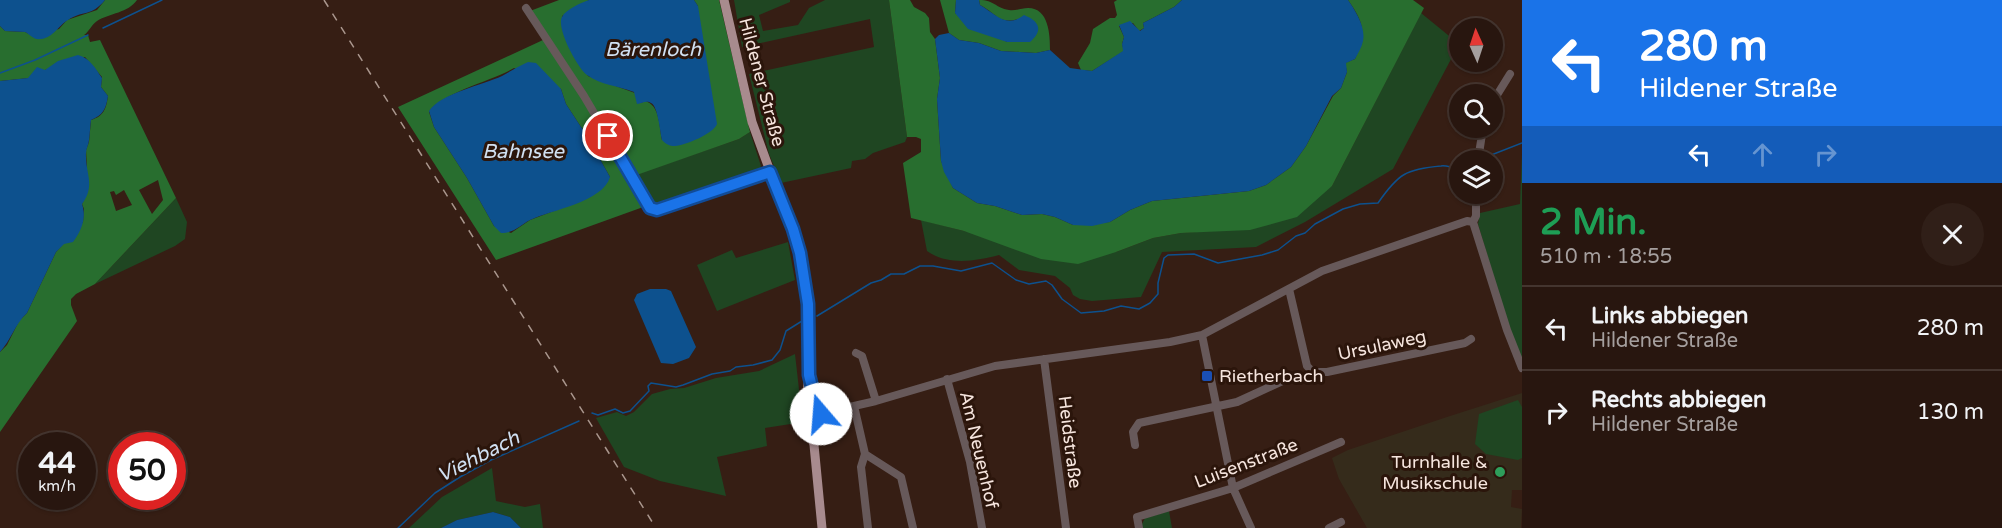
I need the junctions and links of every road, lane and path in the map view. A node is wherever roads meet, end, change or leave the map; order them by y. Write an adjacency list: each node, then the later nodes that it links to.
1 (724, 0): 5 (main road, Hildener Straße)
2 (526, 8): 5 (street, Hildener Straße)
3 (1510, 74): 4 (street)
4 (1503, 85)
5 (770, 172): 16 (main road, Hildener Straße)
6 (1476, 204): 7 (street)
7 (1473, 222): 8 (street); 13 (street)
8 (1289, 289): 9 (street); 10 (street, Ursulaweg)
9 (1202, 335): 12 (street); 19 (street)
10 (1470, 339)
11 (856, 353): 17 (street)
12 (1044, 359): 15 (street); 31 (street, Heidstraße)
13 (1522, 368)
14 (1291, 377): 19 (street)
15 (947, 380): 17 (street); 30 (street, Am Neuenhof)
16 (810, 400): 20 (main road); 21 (main road)
17 (876, 402): 18 (street)
18 (854, 406): 20 (street); 24 (street)
19 (1216, 407): 23 (street); 25 (street)
20 (822, 409): 21 (main road)
21 (811, 421): 27 (main road)
22 (1341, 442): 25 (street, Luisenstraße)
23 (1135, 445)
24 (865, 454): 28 (street); 29 (street)
25 (1233, 488): 32 (street, Luisenstraße); 33 (street)
26 (1341, 522): 34 (street)
27 (822, 528)
28 (868, 528)
29 (913, 528)
30 (982, 528)
31 (1066, 528)
32 (1139, 528)
33 (1251, 528)
34 (1329, 528)

